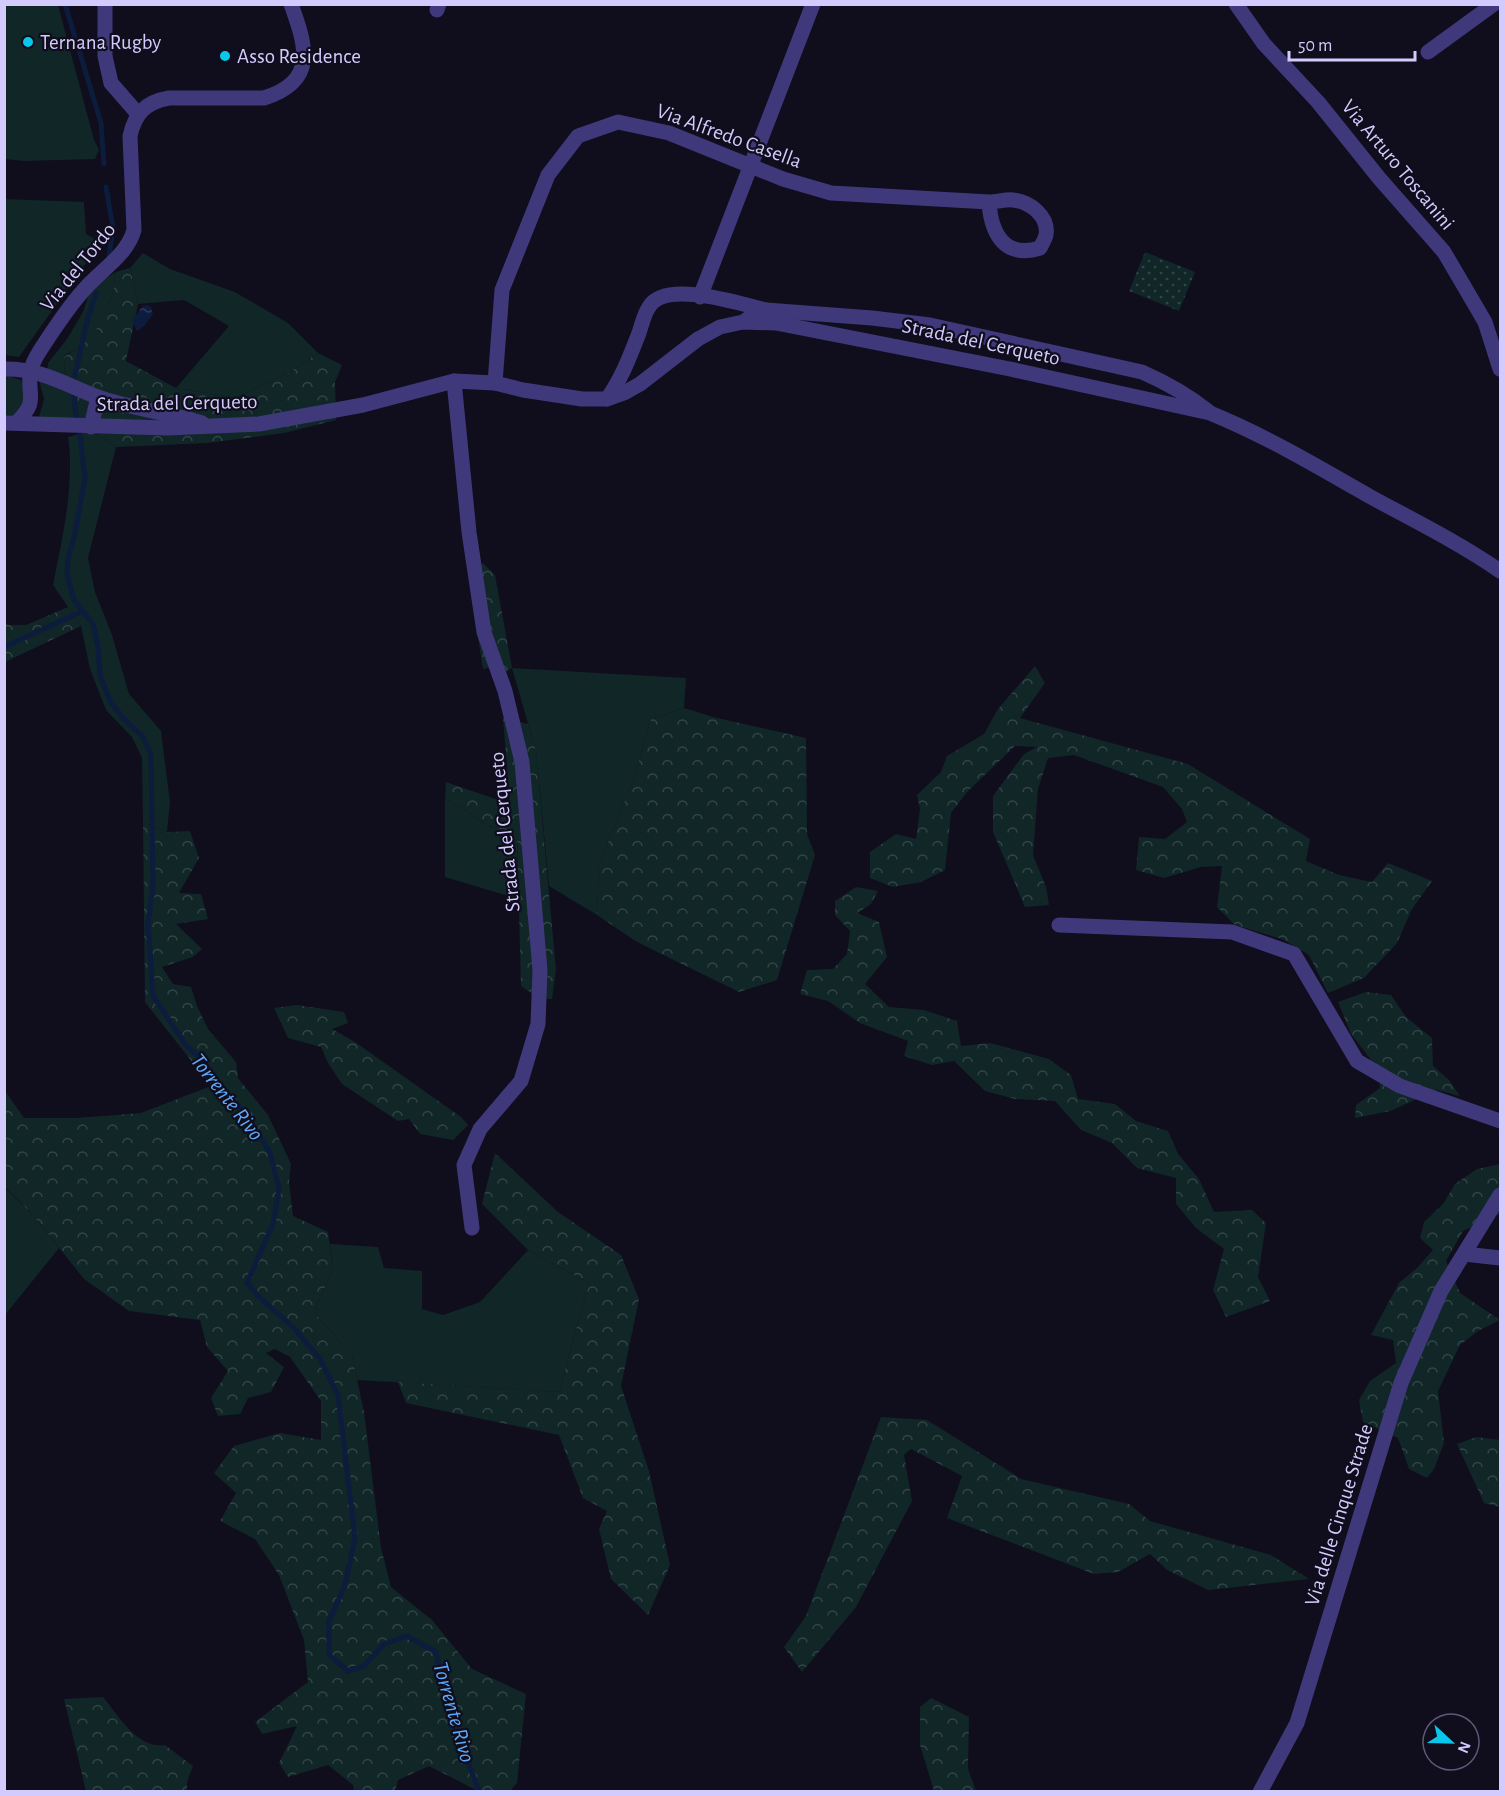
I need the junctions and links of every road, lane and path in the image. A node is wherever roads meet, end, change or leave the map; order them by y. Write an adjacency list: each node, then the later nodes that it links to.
1 (105, 4): 7 (street)
2 (291, 4): 7 (street)
3 (813, 4): 8 (street)
4 (1236, 4): 14 (street, Via Arturo Toscanini)
5 (1494, 4): 6 (street)
6 (1428, 52)
7 (138, 114): 15 (street, Via del Tordo)
8 (751, 166): 9 (street, Via Alfredo Casella); 10 (street); 17 (street, Via Alfredo Casella)
9 (989, 202)
10 (700, 297): 11 (street, Strada del Cerqueto); 19 (street, Strada del Cerqueto)
11 (766, 310): 12 (street, Strada del Cerqueto); 20 (street, Strada del Cerqueto)
12 (743, 322): 19 (street, Strada del Cerqueto); 20 (street, Strada del Cerqueto)
13 (4, 369): 15 (street)
14 (1500, 369)
15 (30, 371): 18 (street); 21 (street)
16 (454, 381): 17 (street, Strada del Cerqueto); 23 (street, Strada del Cerqueto); 28 (street, Strada del Cerqueto)
17 (495, 383): 19 (street, Strada del Cerqueto)
18 (98, 397): 22 (street); 23 (street)
19 (607, 399)
20 (1210, 413): 24 (street, Strada del Cerqueto)
21 (11, 423): 22 (street, Strada del Cerqueto)
22 (91, 427): 23 (street, Strada del Cerqueto)
23 (213, 427)
24 (1500, 571)
25 (1059, 926): 26 (street)
26 (1500, 1120)
27 (1500, 1195): 29 (street, Via delle Cinque Strade)
28 (472, 1228)
29 (1464, 1254): 30 (street); 31 (street, Via delle Cinque Strade)
30 (1500, 1258)
31 (1260, 1791)

